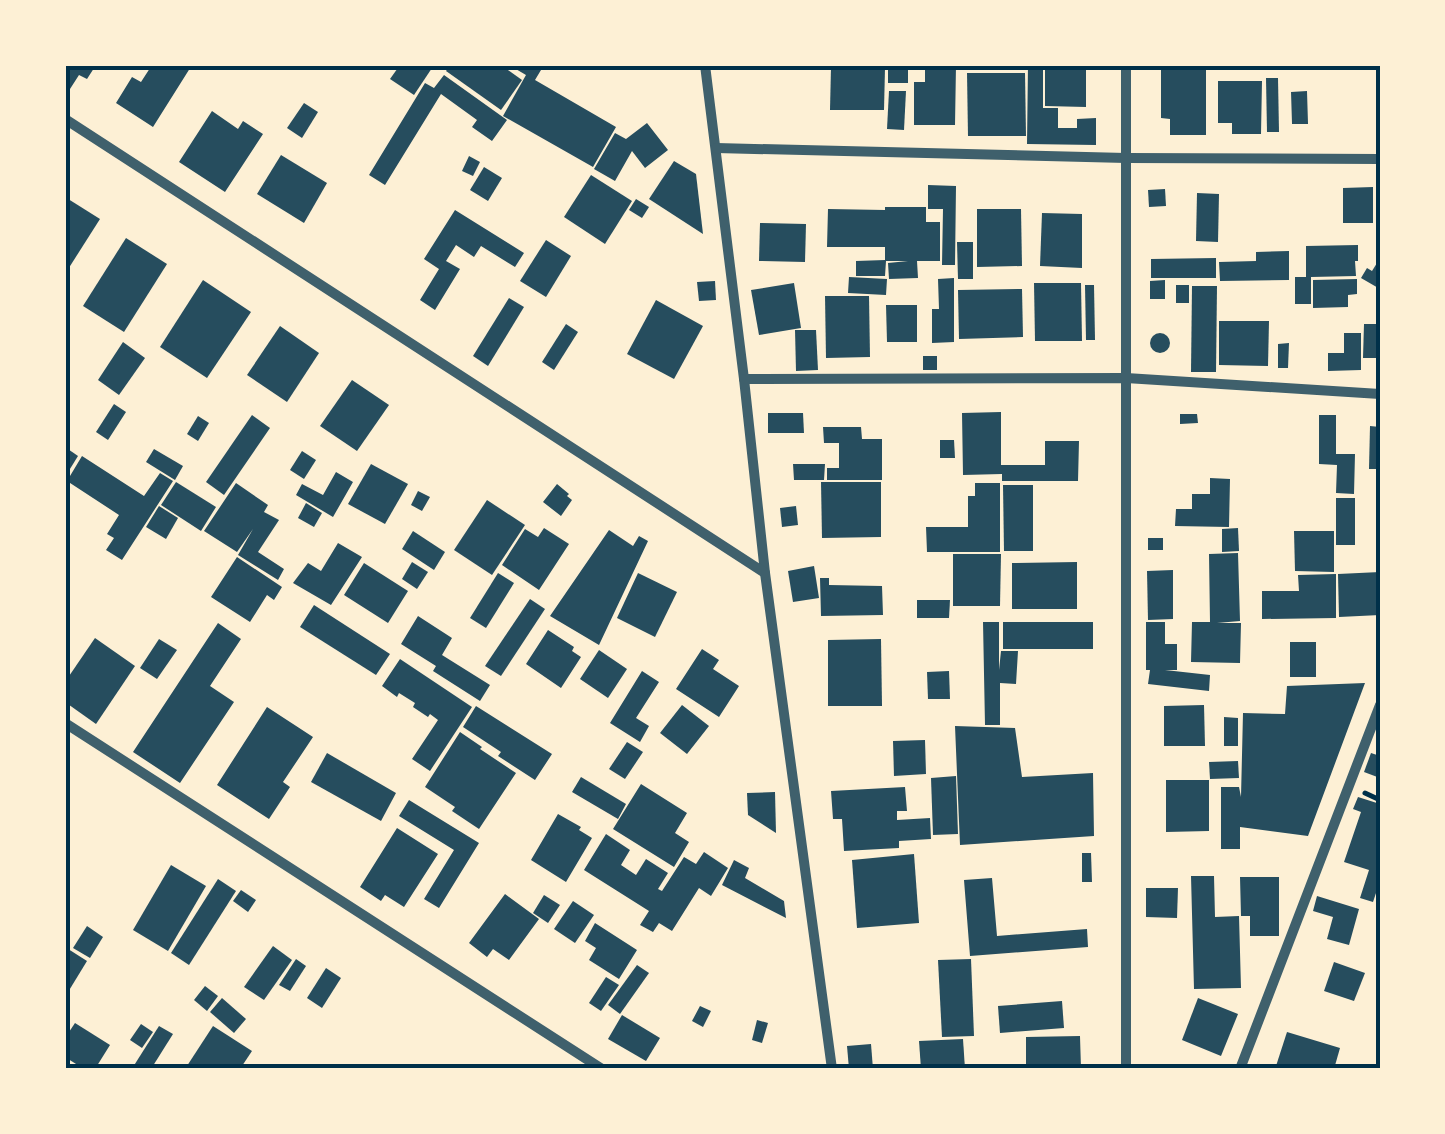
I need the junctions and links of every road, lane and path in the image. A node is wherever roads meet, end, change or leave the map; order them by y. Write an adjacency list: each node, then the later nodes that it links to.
1 (705, 65): 4 (street)
2 (1126, 65): 5 (street)
3 (65, 119): 10 (street)
4 (716, 148): 5 (street); 8 (street)
5 (1126, 158): 6 (street); 7 (street)
6 (1380, 158)
7 (1126, 378): 8 (street); 9 (street); 15 (street)
8 (744, 379): 10 (street)
9 (1380, 394)
10 (765, 573): 14 (street)
11 (1380, 705): 16 (street)
12 (65, 723): 13 (street)
13 (602, 1069)
14 (832, 1069)
15 (1126, 1069)
16 (1240, 1069)

